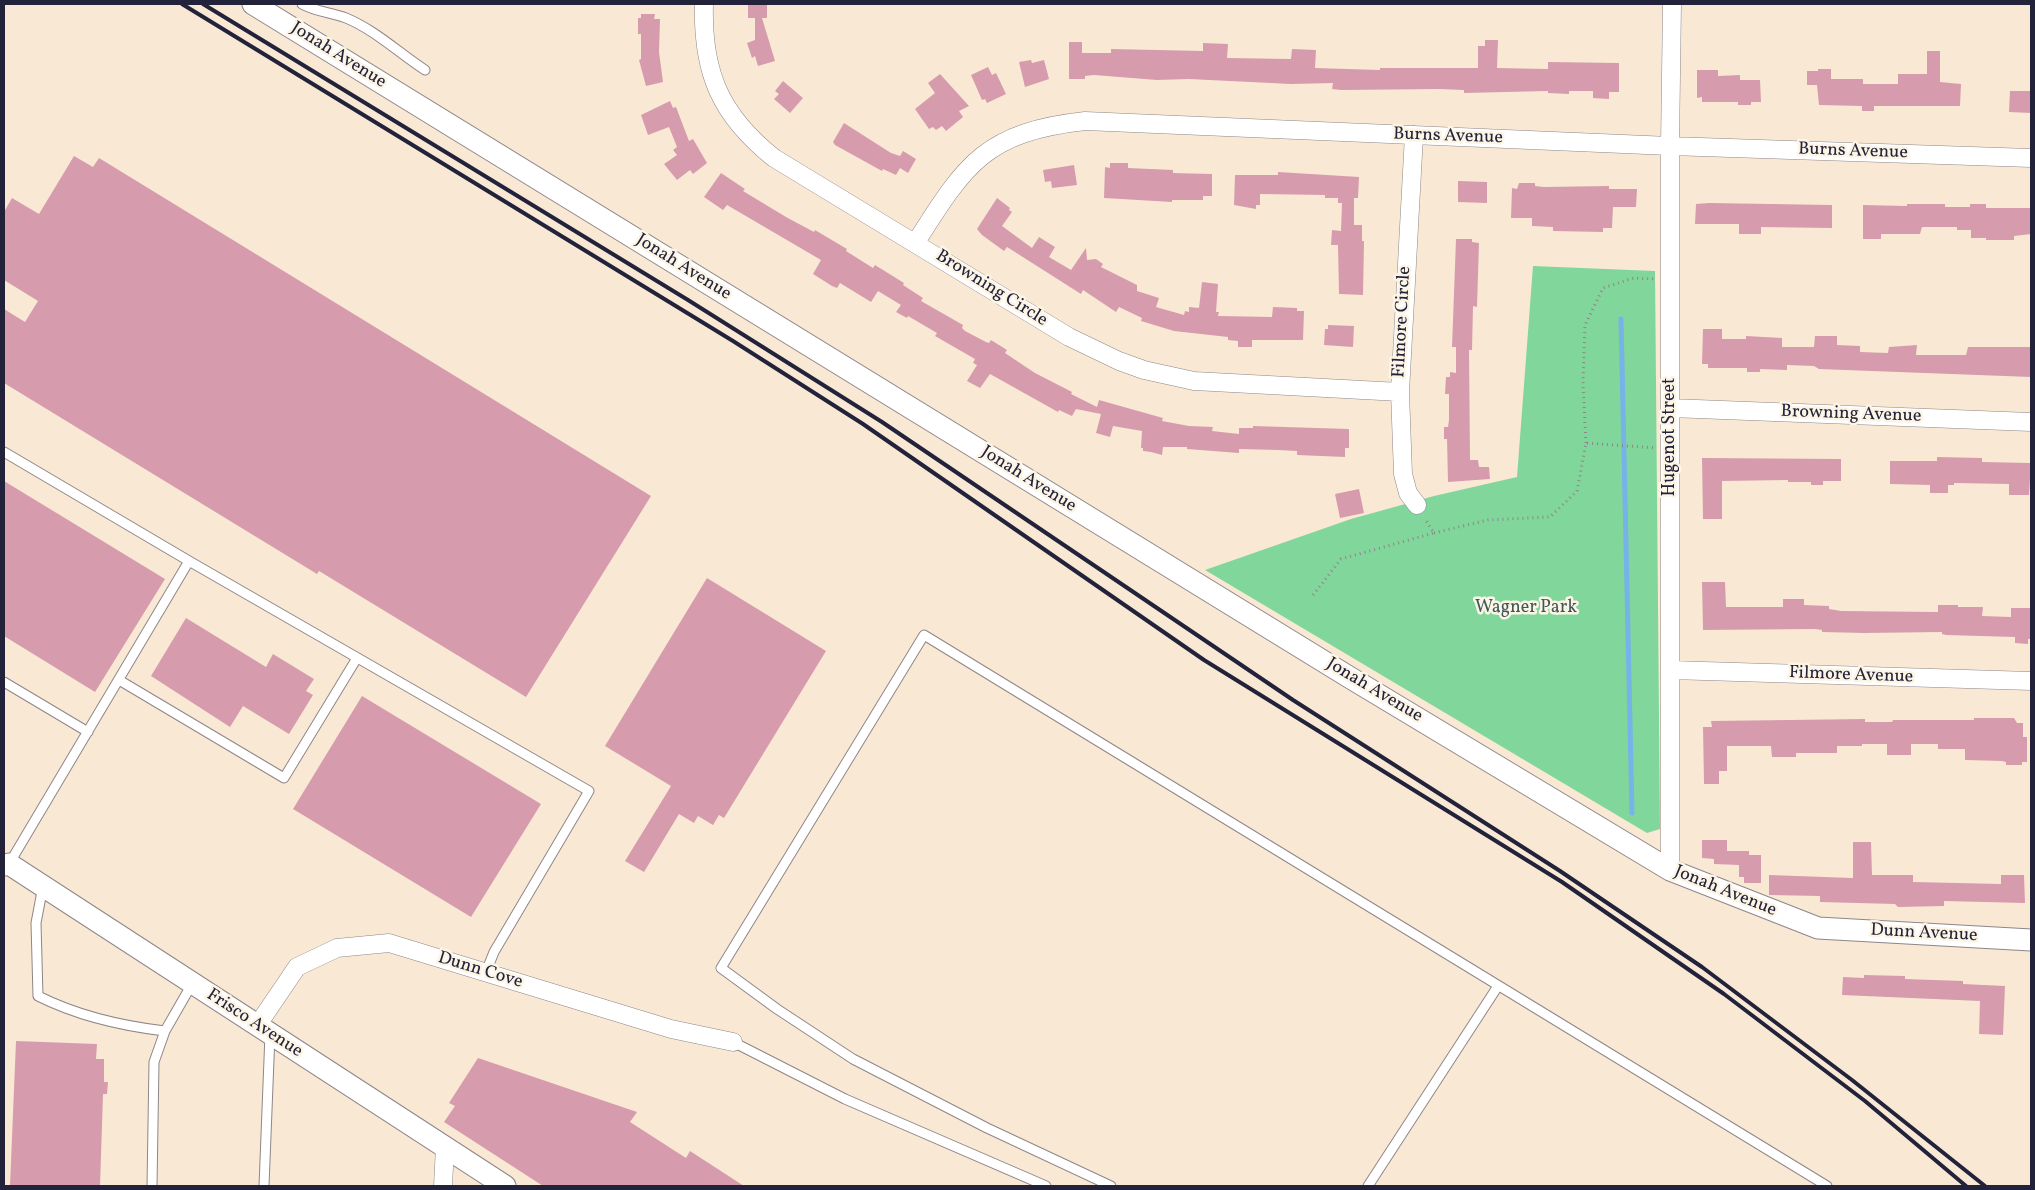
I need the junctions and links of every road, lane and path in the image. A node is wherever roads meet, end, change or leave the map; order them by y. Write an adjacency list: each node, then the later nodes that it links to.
1 (253, 4): 28 (street, Jonah Avenue)
2 (302, 4): 5 (lane)
3 (704, 4): 9 (street, Browning Circle)
4 (1672, 4): 7 (street, Hugenot Street)
5 (425, 70)
6 (1414, 136): 7 (street, Burns Avenue); 9 (street, Burns Avenue); 11 (street, Filmore Circle)
7 (1670, 146): 8 (street, Burns Avenue); 10 (street, Hugenot Street)
8 (2031, 158)
9 (916, 242): 11 (street, Browning Circle)
10 (1670, 279): 12 (street, Hugenot Street); 14 (path)
11 (1400, 392): 17 (street, Filmore Circle)
12 (1671, 408): 13 (street, Browning Avenue); 15 (street, Hugenot Street)
13 (2031, 422)
14 (1586, 443): 15 (path); 18 (path)
15 (1671, 449): 22 (street, Hugenot Street)
16 (4, 452): 19 (lane)
17 (1417, 505): 18 (path)
18 (1434, 533): 20 (path)
19 (189, 561): 21 (lane); 23 (lane)
20 (1313, 595)
21 (357, 658): 23 (lane); 32 (lane)
22 (1671, 670): 24 (street, Filmore Avenue); 28 (street, Hugenot Street)
23 (118, 680): 26 (lane)
24 (2031, 681)
25 (4, 682): 26 (lane)
26 (88, 732): 27 (lane)
27 (6, 863): 29 (street, Frisco Avenue)
28 (1670, 870): 30 (street, Jonah Avenue)
29 (43, 886): 33 (street, Frisco Avenue); 36 (lane)
30 (1818, 928): 31 (street, Dunn Avenue)
31 (2031, 940)
32 (486, 972): 35 (street, Dunn Cove); 37 (street, Dunn Cove)
33 (192, 984): 35 (street, Frisco Avenue); 36 (lane)
34 (1498, 986): 44 (lane); 45 (lane); 46 (lane)
35 (263, 1030): 38 (street, Frisco Avenue); 40 (lane)
36 (165, 1031): 39 (lane)
37 (733, 1042): 43 (lane)
38 (445, 1147): 41 (street); 42 (street, Frisco Avenue)
39 (152, 1186)
40 (264, 1186)
41 (443, 1186)
42 (505, 1186)
43 (1046, 1186)
44 (1111, 1186)
45 (1368, 1186)
46 (1826, 1186)

